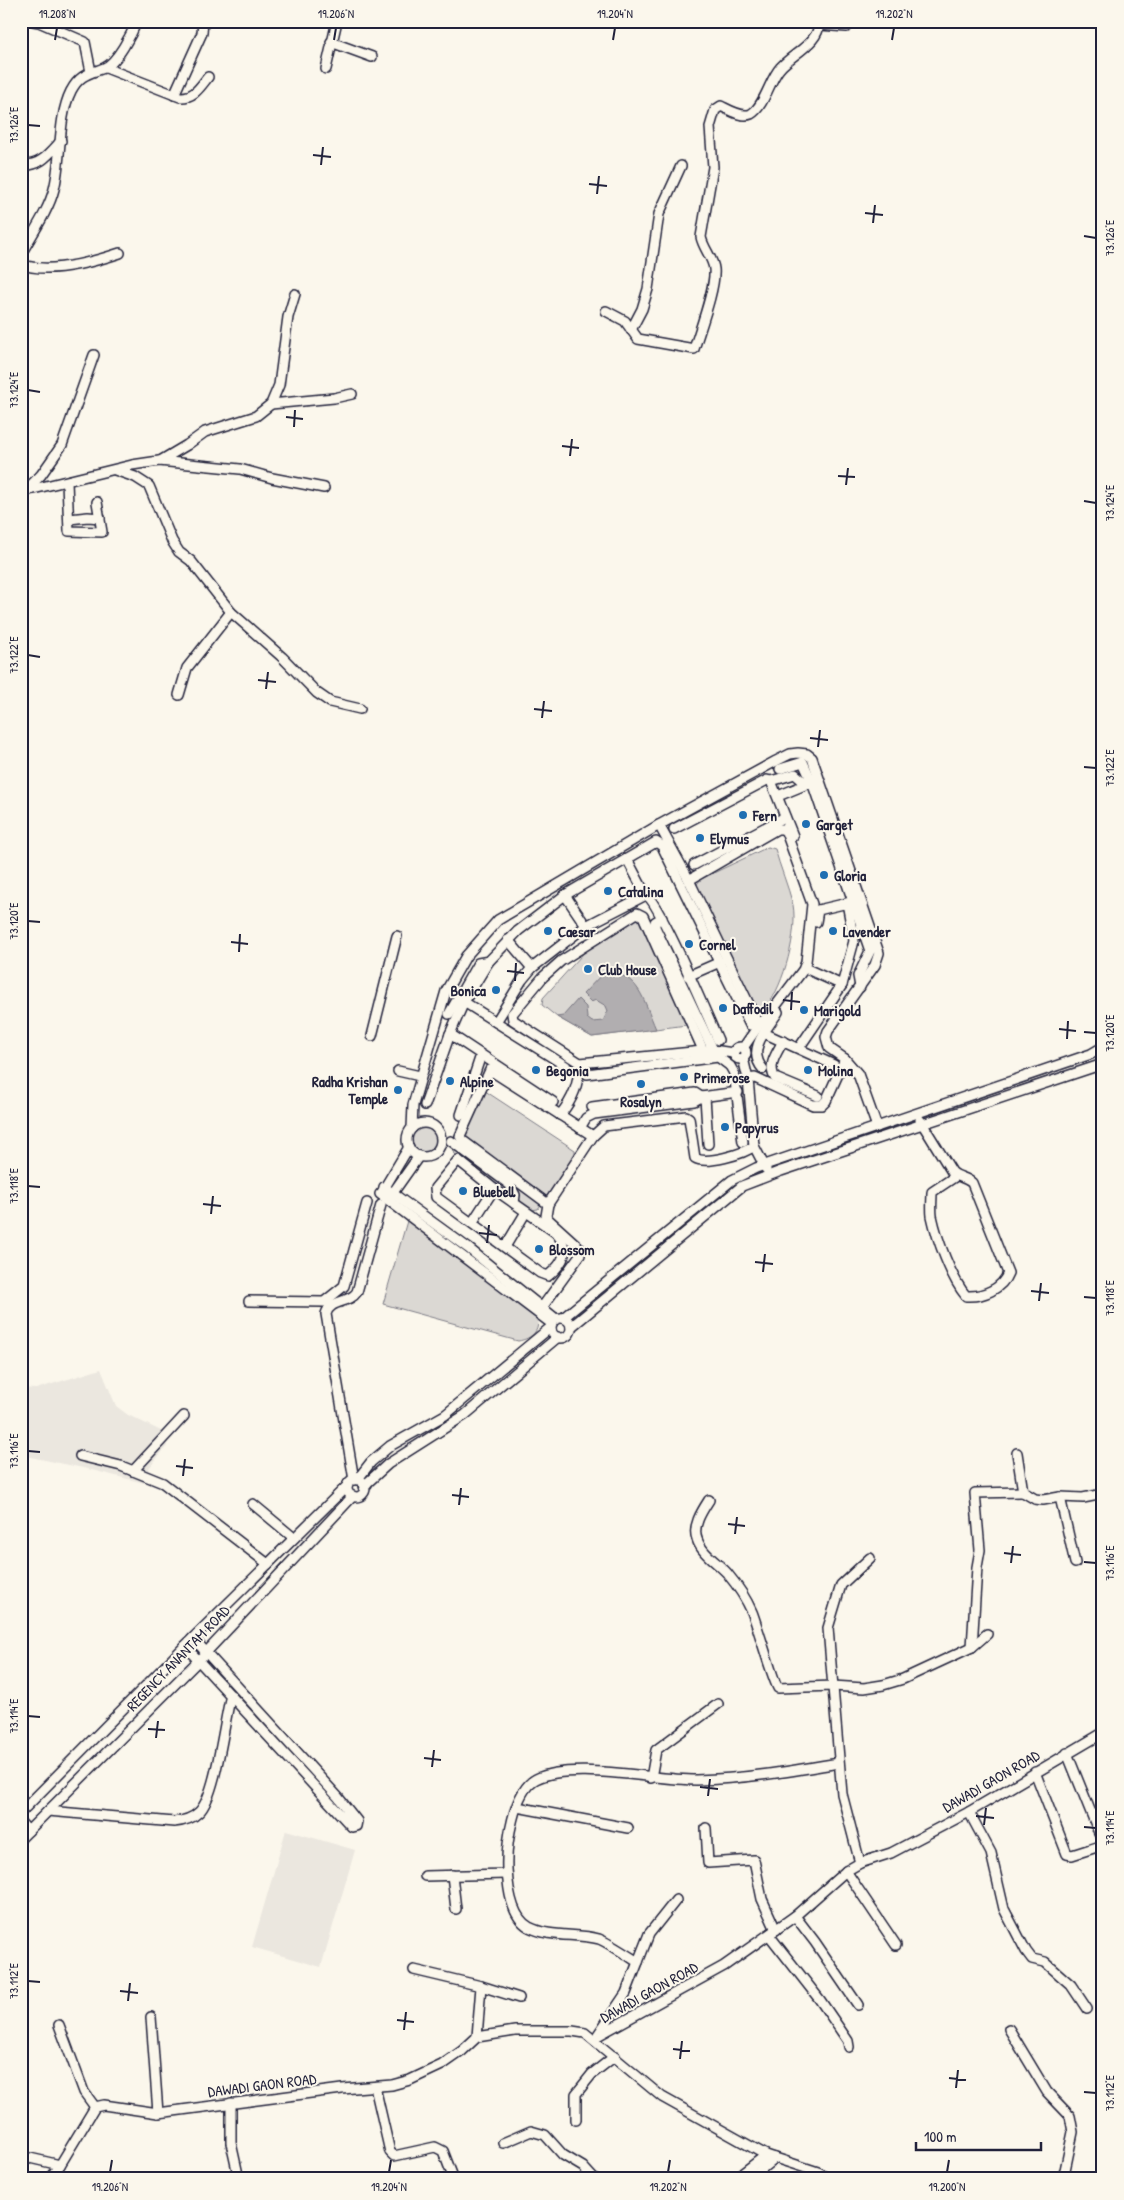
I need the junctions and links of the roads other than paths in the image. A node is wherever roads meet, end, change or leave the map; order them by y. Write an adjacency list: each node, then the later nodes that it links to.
1 (33, 21): 11 (street)
2 (137, 21): 9 (street)
3 (203, 21): 13 (street)
4 (337, 21): 7 (street)
5 (852, 21): 6 (street)
6 (819, 23): 22 (street)
7 (331, 42): 8 (street); 10 (street)
8 (372, 57)
9 (106, 68): 11 (street); 13 (street)
10 (326, 69)
11 (91, 72): 14 (street)
12 (208, 77): 13 (street)
13 (174, 95)
14 (61, 141): 15 (street); 18 (street)
15 (21, 165)
16 (681, 166): 22 (street)
17 (120, 253): 19 (street)
18 (21, 254)
19 (21, 264)
20 (295, 294): 25 (street)
21 (606, 311): 22 (street)
22 (631, 330)
23 (94, 355): 30 (street)
24 (352, 394): 25 (street)
25 (271, 404): 26 (street)
26 (159, 461): 27 (street); 29 (street)
27 (115, 470): 28 (street); 34 (street)
28 (67, 482): 30 (street); 32 (street)
29 (324, 488)
30 (22, 495)
31 (97, 502): 33 (street)
32 (69, 518): 33 (street); 33 (street)
33 (100, 518)
34 (231, 612): 35 (street); 36 (street)
35 (179, 695)
36 (360, 709)
37 (779, 767): 39 (street); 42 (street); 61 (street)
38 (771, 781): 39 (street); 40 (street); 43 (street)
39 (812, 782): 40 (street); 49 (street)
40 (778, 796): 41 (street)
41 (785, 817): 45 (street); 50 (street)
42 (659, 825): 46 (street); 63 (street)
43 (674, 829)
44 (627, 859): 47 (street); 48 (street); 56 (street)
45 (694, 865)
46 (689, 880): 65 (street); 65 (street)
47 (646, 894): 51 (street); 52 (street)
48 (565, 895): 52 (street); 54 (street)
49 (850, 903): 50 (street); 60 (street); 61 (street)
50 (818, 910): 58 (street)
51 (662, 918): 59 (street); 74 (street)
52 (586, 926): 57 (street)
53 (398, 936): 67 (street)
54 (508, 940): 55 (street); 57 (street)
55 (489, 961): 62 (street); 63 (street)
56 (720, 962): 59 (street); 65 (street)
57 (532, 968): 64 (street)
58 (807, 970): 60 (street); 65 (street)
59 (688, 976): 68 (street)
60 (842, 985): 71 (street)
61 (860, 987): 78 (street)
62 (464, 1002): 64 (street); 66 (street)
63 (440, 1010): 86 (street)
64 (496, 1022): 82 (street)
65 (758, 1028): 69 (street); 70 (street); 83 (street)
66 (450, 1034): 76 (street); 92 (street)
67 (372, 1036)
68 (718, 1040)
69 (783, 1041): 71 (street); 89 (street)
70 (743, 1048): 75 (street); 77 (street)
71 (799, 1048): 81 (street)
72 (1103, 1048): 94 (street)
73 (703, 1050): 74 (street); 80 (street); 80 (street)
74 (712, 1050): 75 (street)
75 (733, 1053): 77 (street)
76 (482, 1055): 91 (street); 95 (street)
77 (743, 1058): 87 (street)
78 (845, 1059): 87 (street); 98 (street)
79 (1103, 1062): 97 (street)
80 (580, 1063): 96 (street)
81 (834, 1065)
82 (566, 1066)
83 (763, 1069)
84 (398, 1071): 86 (street)
85 (587, 1074): 88 (street)
86 (420, 1076): 99 (street)
87 (748, 1079): 106 (street)
88 (738, 1092): 90 (street); 104 (street)
89 (818, 1096)
90 (703, 1097): 93 (street); 100 (street); 105 (street)
91 (553, 1102)
92 (425, 1105)
93 (592, 1107)
94 (917, 1113): 97 (street); 98 (street)
95 (461, 1114)
96 (560, 1115): 100 (street); 102 (street)
97 (923, 1125): 110 (street); 111 (street)
98 (877, 1127): 109 (street)
99 (412, 1128): 103 (street); 107 (street)
100 (580, 1128): 101 (street)
101 (593, 1136): 106 (street); 116 (street)
102 (460, 1137): 103 (street); 116 (street)
103 (446, 1141): 108 (street); 115 (street)
104 (743, 1142)
105 (708, 1144)
106 (754, 1146): 109 (street)
107 (409, 1147): 108 (street); 113 (street)
108 (419, 1156): 113 (street)
109 (764, 1165): 110 (street); 123 (street)
110 (769, 1176): 124 (street)
111 (956, 1176): 111 (street)
112 (494, 1189): 115 (street); 118 (street); 118 (street)
113 (385, 1196): 121 (street); 122 (street)
114 (367, 1203): 121 (street)
115 (514, 1203): 117 (street)
116 (548, 1204): 122 (street)
117 (526, 1212): 119 (street); 119 (street)
118 (472, 1223): 119 (street)
119 (505, 1247)
120 (249, 1301): 121 (street)
121 (325, 1306): 130 (street)
122 (540, 1310): 123 (street)
123 (556, 1322): 124 (street); 125 (street); 130 (street)
124 (571, 1327): 125 (street)
125 (558, 1337): 130 (street)
126 (184, 1416): 129 (street)
127 (1017, 1453): 131 (street)
128 (80, 1456): 129 (street)
129 (133, 1471): 139 (street)
130 (358, 1483): 133 (street); 133 (street, REGENCY ANANTAM ROAD); 137 (street, REGENCY ANANTAM ROAD)
131 (1023, 1492): 134 (street); 144 (street)
132 (1103, 1494): 134 (street)
133 (354, 1496): 145 (street, REGENCY ANANTAM ROAD)
134 (1060, 1497): 140 (street)
135 (709, 1500): 147 (street)
136 (253, 1504): 137 (street)
137 (294, 1538): 139 (street, REGENCY ANANTAM ROAD)
138 (870, 1558): 147 (street)
139 (268, 1564): 142 (street, REGENCY ANANTAM ROAD)
140 (1075, 1564)
141 (987, 1634): 144 (street)
142 (193, 1638): 143 (street, REGENCY ANANTAM ROAD); 145 (street)
143 (185, 1646): 146 (street); 157 (street, REGENCY ANANTAM ROAD)
144 (972, 1647): 147 (street)
145 (206, 1652): 146 (street, REGENCY ANANTAM ROAD); 148 (street)
146 (199, 1660): 148 (street); 156 (street, REGENCY ANANTAM ROAD)
147 (832, 1686): 152 (street)
148 (231, 1695): 156 (street)
149 (718, 1704): 154 (street)
150 (1103, 1734): 151 (street, DAWADI GAON ROAD)
151 (1067, 1754): 153 (street, DAWADI GAON ROAD); 153 (street)
152 (839, 1762): 154 (street); 164 (street)
153 (1035, 1772): 158 (street, DAWADI GAON ROAD)
154 (651, 1778): 155 (street)
155 (517, 1807): 160 (street); 166 (street)
156 (48, 1811): 162 (street, REGENCY ANANTAM ROAD)
157 (21, 1812)
158 (969, 1812): 164 (street, DAWADI GAON ROAD); 179 (street)
159 (21, 1823): 162 (street)
160 (628, 1828)
161 (706, 1828): 172 (street)
162 (28, 1831): 163 (street, REGENCY ANANTAM ROAD)
163 (21, 1838)
164 (860, 1863): 165 (street, DAWADI GAON ROAD)
165 (846, 1871): 171 (street, DAWADI GAON ROAD); 173 (street)
166 (507, 1874): 167 (street); 174 (street)
167 (452, 1875): 168 (street); 170 (street)
168 (425, 1876)
169 (676, 1900): 174 (street)
170 (456, 1909)
171 (794, 1916): 172 (street, DAWADI GAON ROAD); 178 (street)
172 (773, 1932): 184 (street, DAWADI GAON ROAD); 185 (street)
173 (896, 1945)
174 (638, 1962): 184 (street)
175 (414, 1970): 176 (street)
176 (482, 1986): 177 (street); 183 (street)
177 (519, 1998)
178 (858, 2005)
179 (1087, 2009)
180 (150, 2017): 190 (street)
181 (59, 2025): 189 (street)
182 (1009, 2029): 203 (street)
183 (477, 2036): 184 (street, DAWADI GAON ROAD); 187 (street, DAWADI GAON ROAD)
184 (595, 2038): 186 (street)
185 (849, 2047)
186 (615, 2056): 191 (street); 194 (street)
187 (374, 2087): 188 (street, DAWADI GAON ROAD); 196 (street)
188 (231, 2103): 190 (street, DAWADI GAON ROAD); 198 (street)
189 (95, 2107): 190 (street, DAWADI GAON ROAD); 195 (street)
190 (158, 2113)
191 (576, 2120)
192 (503, 2142): 199 (street)
193 (21, 2156): 195 (street)
194 (770, 2156): 200 (street); 201 (street); 202 (street)
195 (60, 2165): 197 (street)
196 (453, 2177)
197 (49, 2179)
198 (239, 2179)
199 (594, 2179)
200 (735, 2179)
201 (749, 2179)
202 (831, 2179)
203 (1060, 2179)

